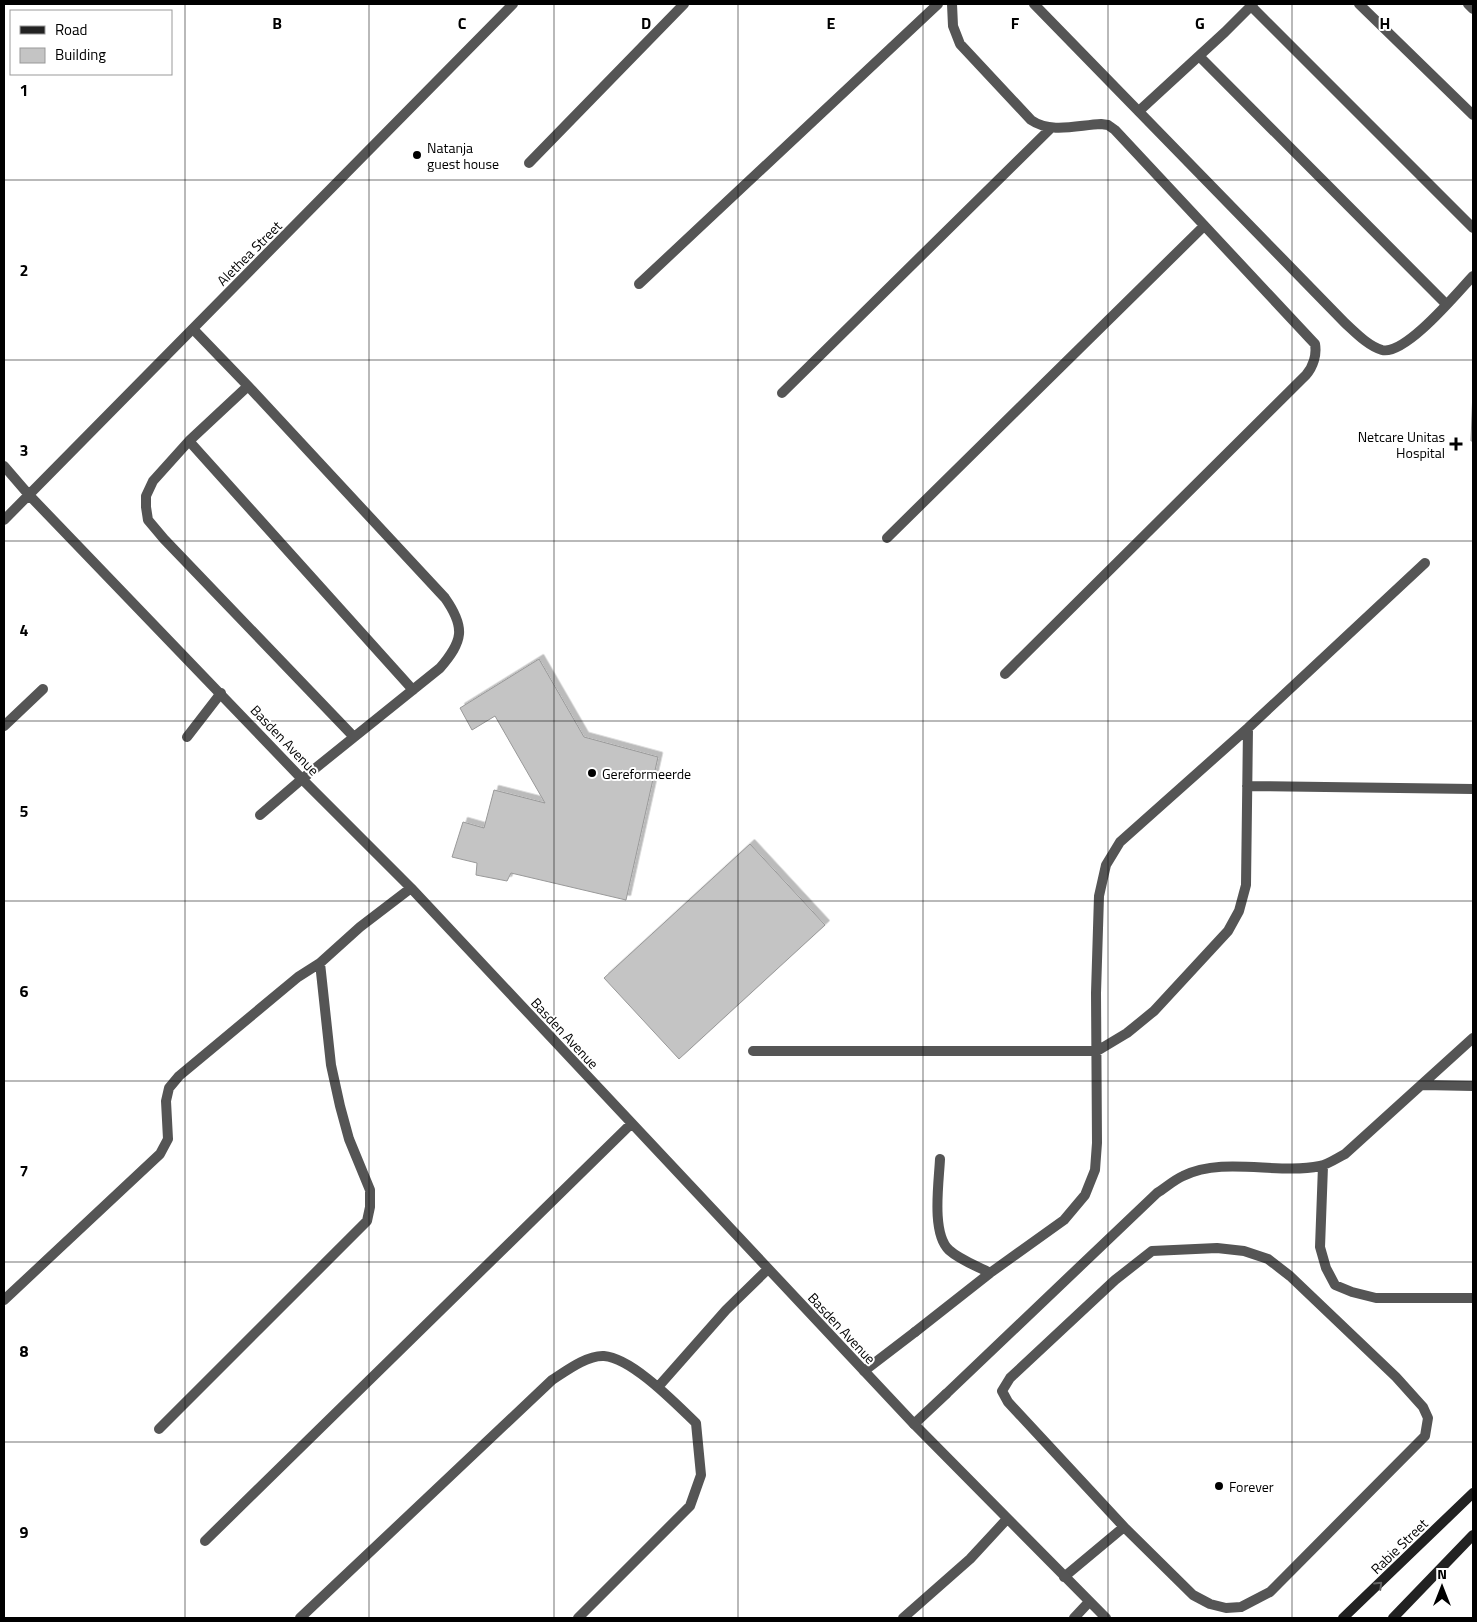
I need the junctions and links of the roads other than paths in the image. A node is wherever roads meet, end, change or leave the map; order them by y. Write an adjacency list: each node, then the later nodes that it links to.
1 (513, 4): 20 (street, Alethea Street)
2 (684, 4): 14 (street)
3 (938, 4): 18 (street)
4 (952, 4): 13 (street)
5 (1034, 4): 11 (street)
6 (1359, 4): 12 (street)
7 (1468, 4): 9 (street)
8 (1252, 5): 10 (street); 16 (street)
9 (1473, 9)
10 (1199, 56): 11 (street); 19 (street)
11 (1139, 112): 19 (street)
12 (1473, 115)
13 (1051, 128): 15 (street); 22 (street)
14 (529, 163)
15 (1204, 226): 27 (street); 29 (street)
16 (1473, 228)
17 (1473, 276): 19 (street)
18 (639, 284)
19 (1446, 304)
20 (193, 329): 21 (street); 25 (street, Alethea Street)
21 (248, 386): 23 (street); 31 (street)
22 (782, 393)
23 (189, 441): 31 (street); 36 (street)
24 (4, 466): 25 (street, Basden Avenue)
25 (29, 495): 26 (street, Alethea Street); 32 (street, Basden Avenue)
26 (4, 520)
27 (887, 538)
28 (1425, 563): 34 (street)
29 (1005, 674)
30 (43, 689): 33 (street)
31 (413, 690): 36 (street)
32 (221, 693): 35 (street); 37 (street, Basden Avenue)
33 (4, 726)
34 (1248, 728): 38 (street); 45 (street)
35 (188, 737)
36 (354, 737): 37 (street)
37 (302, 779): 40 (street); 41 (street, Basden Avenue)
38 (1247, 786): 39 (street); 45 (street)
39 (1473, 789)
40 (260, 814)
41 (411, 888): 42 (street); 48 (street, Basden Avenue)
42 (320, 963): 54 (street); 58 (street)
43 (1473, 1038): 46 (street)
44 (753, 1051): 45 (street)
45 (1097, 1051): 52 (street)
46 (1423, 1085): 47 (street); 50 (street)
47 (1473, 1086)
48 (631, 1124): 51 (street, Basden Avenue); 63 (street)
49 (940, 1159): 52 (street)
50 (1322, 1166): 53 (street); 57 (street)
51 (768, 1269): 55 (street, Basden Avenue); 56 (street)
52 (990, 1273): 55 (street)
53 (1473, 1298)
54 (4, 1300)
55 (864, 1371): 57 (street, Basden Avenue)
56 (658, 1387): 66 (street); 67 (street)
57 (914, 1424): 60 (street, Basden Avenue)
58 (159, 1430)
59 (1473, 1493): 71 (main road, Rabie Street, one-way to 59)
60 (1007, 1519): 64 (street, Basden Avenue); 68 (street)
61 (1124, 1527): 61 (street); 64 (street)
62 (1473, 1536): 72 (main road)
63 (205, 1541)
64 (1064, 1577): 65 (street, Basden Avenue)
65 (1089, 1602): 69 (street); 70 (street, Basden Avenue)
66 (300, 1618)
67 (578, 1618)
68 (903, 1618)
69 (1074, 1618)
70 (1106, 1618)
71 (1343, 1618)
72 (1393, 1618)

